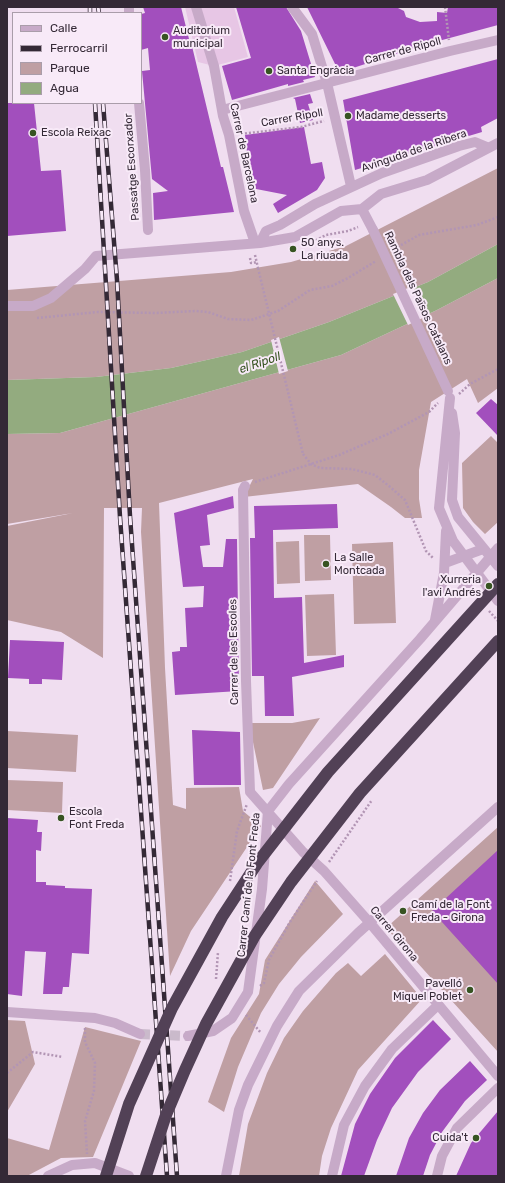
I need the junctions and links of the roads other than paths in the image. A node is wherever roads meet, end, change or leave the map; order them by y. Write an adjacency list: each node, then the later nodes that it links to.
1 (196, 7): 6 (street, Carrer de Barcelona)
2 (292, 7): 4 (street)
3 (498, 40): 4 (street, Carrer de Ripoll)
4 (327, 83): 6 (street, Carrer de Ripoll); 9 (street)
5 (139, 104): 11 (street, Passatge Escorxador)
6 (222, 110): 12 (street, Carrer de Barcelona)
7 (498, 143): 8 (street)
8 (487, 147): 9 (street, Avinguda de la Ribera); 10 (street)
9 (351, 186): 12 (street, Avinguda de la Ribera)
10 (362, 209): 12 (street); 14 (street, Rambla dels Països Catalans, bridge)
11 (148, 230)
12 (258, 243): 13 (street)
13 (7, 306)
14 (452, 394): 16 (street); 18 (street, Rambla dels Països Catalans)
15 (245, 486): 29 (street, Carrer de les Escoles)
16 (445, 524): 19 (street); 21 (street)
17 (498, 548): 20 (street, Carrer Camí de la Font Freda)
18 (483, 549): 19 (street); 20 (street, Rambla dels Països Catalans)
19 (464, 555): 21 (street); 23 (street)
20 (490, 557): 22 (street, Rambla dels Països Catalans); 23 (street, Carrer Camí de la Font Freda)
21 (444, 565): 26 (street)
22 (498, 566)
23 (476, 572): 25 (street); 26 (street, Carrer Camí de la Font Freda)
24 (498, 584): 38 (highway, bridge)
25 (498, 601)
26 (435, 620): 29 (street, Carrer Camí de la Font Freda)
27 (498, 641): 40 (highway, bridge)
28 (498, 807): 30 (street)
29 (268, 811): 30 (street, Carrer Girona); 34 (street, Carrer Camí de la Font Freda)
30 (370, 923): 31 (street, Carrer Girona); 41 (street)
31 (438, 1005): 35 (street, Carrer Girona); 42 (street)
32 (7, 1012): 33 (street)
33 (140, 1034)
34 (188, 1036)
35 (498, 1076)
36 (498, 1088): 43 (street)
37 (48, 1176): 39 (street)
38 (106, 1176)
39 (129, 1176)
40 (146, 1176)
41 (226, 1176)
42 (332, 1176)
43 (437, 1176)

